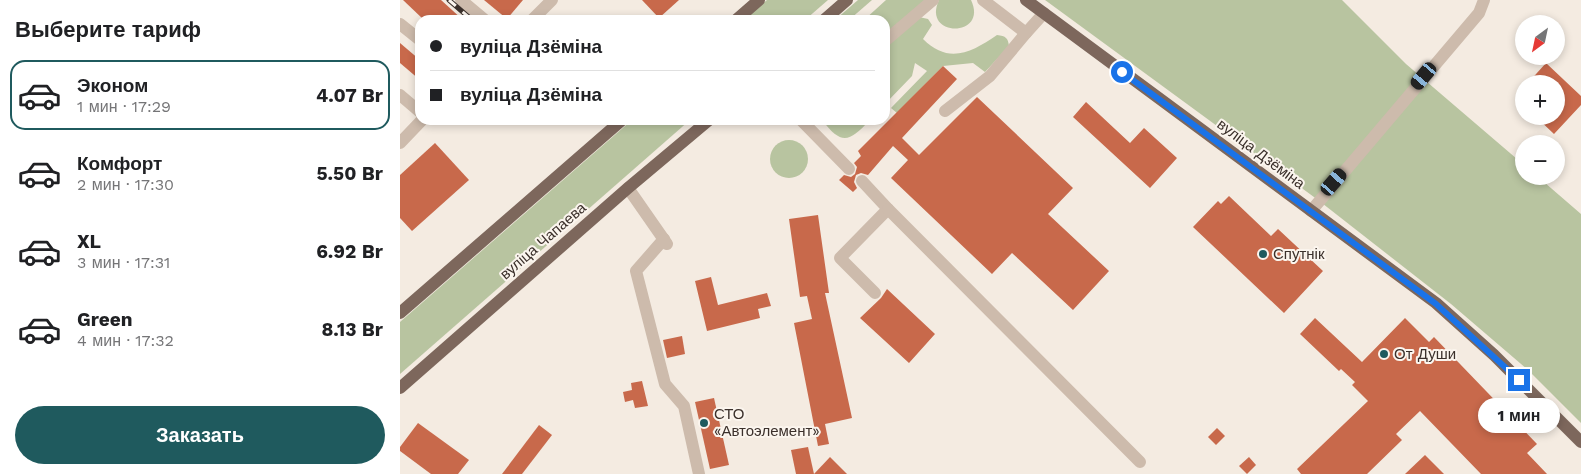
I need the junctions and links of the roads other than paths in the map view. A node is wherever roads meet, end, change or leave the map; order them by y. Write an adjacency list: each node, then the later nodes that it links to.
1 (461, 0): 10 (lane)
2 (759, 0): 12 (main road)
3 (847, 0): 13 (main road)
4 (933, 0): 17 (lane)
5 (983, 0): 15 (lane)
6 (1026, 0): 9 (main road, вуліца Дзёміна)
7 (1484, 0): 30 (lane)
8 (546, 2): 11 (lane)
9 (1044, 13): 15 (lane); 30 (main road, вуліца Дзёміна)
10 (479, 15)
11 (536, 15)
12 (742, 15)
13 (830, 15)
14 (400, 24): 16 (lane)
15 (1026, 33): 20 (lane)
16 (415, 36)
17 (890, 36)
18 (400, 95): 19 (lane)
19 (415, 108)
20 (945, 111)
21 (417, 125): 25 (lane)
22 (616, 125): 32 (main road)
23 (703, 125): 28 (main road, вуліца Чапаева)
24 (807, 125): 26 (lane)
25 (400, 143)
26 (849, 169)
27 (862, 181): 29 (lane)
28 (628, 188): 33 (main road, вуліца Чапаева); 36 (lane)
29 (888, 209): 31 (lane); 35 (lane)
30 (1311, 211): 34 (main road, вуліца Дзёміна)
31 (875, 293)
32 (400, 313)
33 (400, 388)
34 (1581, 442)
35 (1140, 462)
36 (699, 474)

